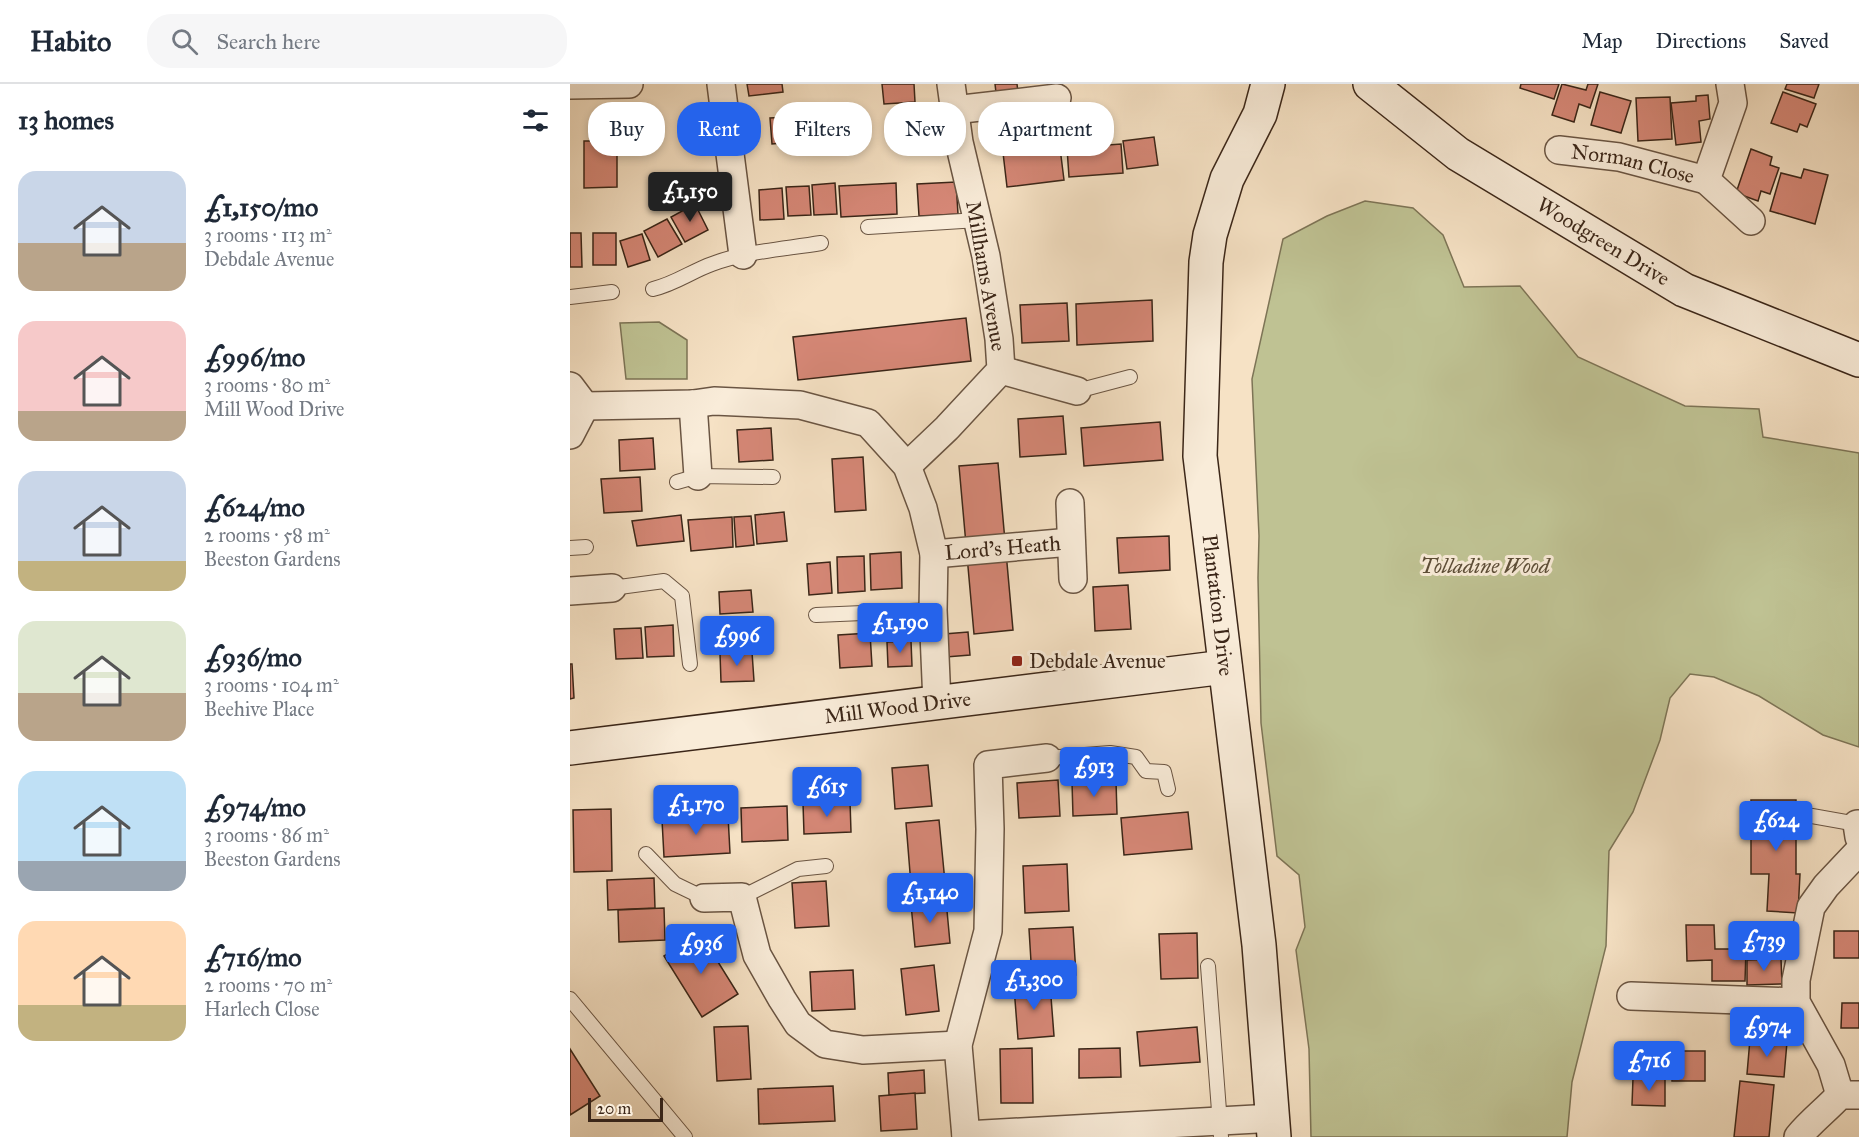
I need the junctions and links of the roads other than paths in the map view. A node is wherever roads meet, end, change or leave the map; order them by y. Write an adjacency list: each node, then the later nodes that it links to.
1 (629, 84): 7 (street)
2 (721, 84): 18 (street)
3 (951, 84): 9 (street, Millhams Avenue)
4 (1268, 84): 43 (street, Plantation Drive)
5 (1370, 84): 22 (street, Woodgreen Drive)
6 (1730, 84): 13 (street, Norman Close)
7 (570, 86)
8 (1057, 98): 10 (street)
9 (953, 102)
10 (966, 109)
11 (1559, 150): 13 (street, Norman Close)
12 (962, 156): 14 (street, Millhams Avenue)
13 (1706, 180): 15 (street, Norman Close)
14 (978, 220): 16 (lane); 23 (street, Millhams Avenue)
15 (1751, 221)
16 (868, 227)
17 (822, 243): 18 (lane)
18 (743, 255): 19 (lane)
19 (653, 289)
20 (612, 292): 21 (lane)
21 (570, 297)
22 (1859, 360)
23 (1001, 370): 25 (street); 29 (street, Millhams Avenue)
24 (1130, 377): 25 (lane)
25 (1077, 391)
26 (578, 396): 27 (street); 28 (street)
27 (693, 404): 29 (street); 31 (street)
28 (570, 435)
29 (906, 466): 36 (street)
30 (773, 477): 31 (lane)
31 (687, 479)
32 (1070, 503): 33 (street, Lord's Heath)
33 (1071, 542): 36 (street, Lord's Heath); 37 (street, Lord's Heath)
34 (586, 547): 35 (lane)
35 (570, 548)
36 (934, 554): 40 (street)
37 (1073, 579)
38 (612, 588): 39 (street); 42 (lane)
39 (570, 591)
40 (933, 610): 41 (lane); 44 (street)
41 (816, 615)
42 (690, 664)
43 (1225, 667): 44 (street, Mill Wood Drive); 61 (street, Plantation Drive)
44 (937, 703): 45 (street, Mill Wood Drive)
45 (570, 748)
46 (1047, 758): 47 (lane); 59 (street)
47 (1168, 789)
48 (1812, 816): 49 (lane)
49 (1858, 831)
50 (1859, 851): 58 (street)
51 (646, 854): 54 (lane)
52 (826, 866): 53 (lane)
53 (742, 897): 54 (street); 59 (street)
54 (704, 898)
55 (1208, 966): 62 (lane)
56 (1631, 996): 58 (street)
57 (570, 999): 64 (lane)
58 (1796, 1002): 60 (street)
59 (958, 1045): 63 (street)
60 (1849, 1095): 65 (street)
61 (1274, 1127): 62 (street)
62 (1221, 1129): 63 (street)
63 (966, 1136)
64 (686, 1137)
65 (1798, 1137)

